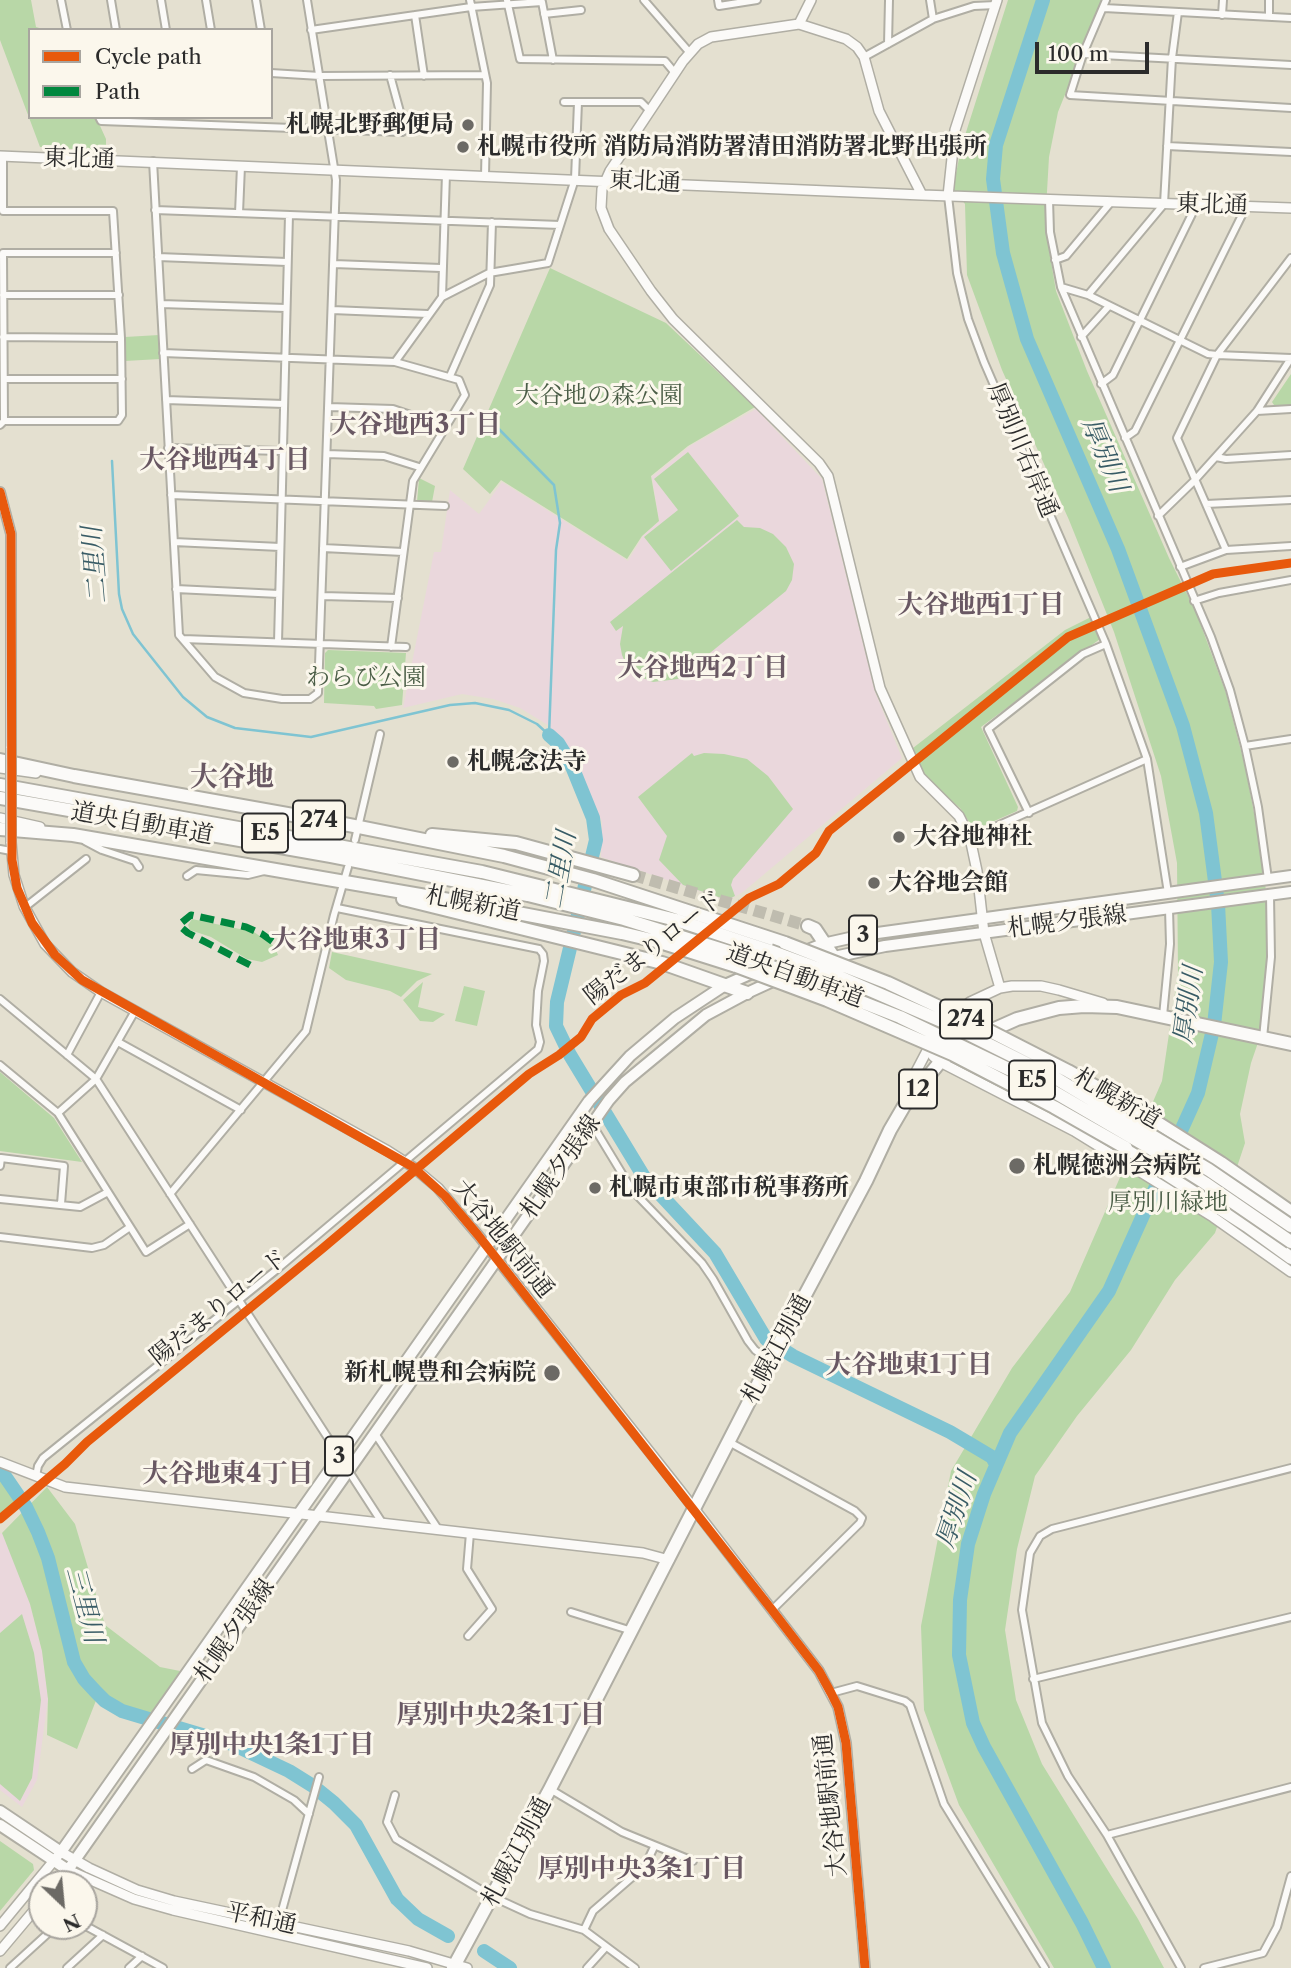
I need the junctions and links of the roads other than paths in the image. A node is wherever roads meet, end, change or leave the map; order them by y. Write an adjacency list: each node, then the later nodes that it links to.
1 (61, 0): 29 (street)
2 (111, 0): 30 (street)
3 (161, 0): 31 (street)
4 (206, 0): 32 (street)
5 (256, 0): 33 (street)
6 (307, 0): 34 (street)
7 (644, 0): 36 (street)
8 (718, 0): 9 (street)
9 (757, 0)
10 (811, 0): 28 (street)
11 (890, 0): 35 (street)
12 (930, 0): 27 (street)
13 (1223, 0): 24 (street)
14 (1269, 0): 25 (street)
15 (508, 2): 18 (street); 22 (street); 40 (street)
16 (997, 2): 17 (street); 67 (street, 厚別川右岸通)
17 (974, 3): 27 (street)
18 (470, 4): 23 (street); 45 (street)
19 (1105, 4): 21 (street); 37 (street)
20 (582, 10): 22 (street)
21 (1178, 12): 24 (street); 39 (street)
22 (544, 14): 40 (street)
23 (415, 15): 34 (street); 47 (street)
24 (1223, 15): 25 (street)
25 (1269, 17): 26 (street)
26 (1291, 18)
27 (933, 19): 35 (street)
28 (799, 24): 36 (street); 38 (street)
29 (67, 28)
30 (116, 28)
31 (166, 28)
32 (211, 28)
33 (261, 28)
34 (312, 30): 46 (street)
35 (888, 44): 38 (street)
36 (690, 53): 43 (street)
37 (1083, 54): 39 (street); 48 (street)
38 (864, 57): 66 (street)
39 (1172, 58): 41 (street); 48 (street)
40 (553, 60): 43 (street)
41 (1291, 65)
42 (273, 73): 46 (street)
43 (675, 73): 52 (street)
44 (390, 75): 46 (street); 47 (street); 55 (street)
45 (485, 75): 47 (street); 63 (street)
46 (320, 76): 55 (street)
47 (424, 76)
48 (1169, 100): 51 (street); 56 (street)
49 (564, 102): 50 (street)
50 (578, 102): 52 (street); 64 (street)
51 (1291, 108)
52 (649, 110): 65 (street)
53 (100, 119): 54 (street)
54 (202, 121): 55 (street)
55 (330, 130): 61 (street)
56 (1167, 146): 57 (street); 70 (street)
57 (1291, 152)
58 (1, 156): 59 (street, 東北通); 81 (street)
59 (153, 161): 60 (street, 東北通); 74 (street)
60 (241, 166): 61 (street, 東北通); 75 (street)
61 (336, 170): 62 (street, 東北通); 77 (street)
62 (446, 174): 63 (street, 東北通); 78 (street)
63 (485, 176): 64 (street, 東北通)
64 (575, 179): 65 (street, 東北通); 80 (street)
65 (606, 180): 66 (street, 東北通); 175 (street)
66 (922, 195): 67 (street, 東北通)
67 (948, 195): 68 (street, 東北通); 156 (street, 厚別川右岸通)
68 (1049, 200): 69 (street, 東北通); 84 (street)
69 (1111, 202): 70 (street, 東北通); 84 (street)
70 (1164, 204): 71 (street, 東北通); 92 (street)
71 (1192, 205): 72 (street, 東北通); 99 (street)
72 (1244, 206): 73 (street, 東北通); 103 (street)
73 (1291, 208)
74 (155, 210): 75 (street); 82 (street)
75 (239, 213): 76 (street)
76 (289, 215): 77 (street); 85 (street)
77 (335, 217): 78 (street); 86 (street)
78 (443, 220): 79 (street); 87 (street)
79 (492, 222): 80 (street); 88 (street)
80 (560, 225): 88 (street)
81 (116, 253): 90 (street); 91 (street)
82 (158, 257): 85 (street); 94 (street)
83 (1291, 258): 105 (street)
84 (1055, 260): 89 (street)
85 (287, 262): 96 (street)
86 (334, 264): 87 (street); 97 (street)
87 (441, 268): 93 (street)
88 (489, 273): 93 (street); 110 (street)
89 (1061, 287): 92 (street); 101 (street)
90 (4, 295): 91 (street); 100 (street)
91 (119, 295): 102 (street)
92 (1088, 295): 95 (street)
93 (442, 296): 98 (street)
94 (161, 304): 96 (street); 104 (street)
95 (1109, 306): 99 (street); 101 (street)
96 (286, 308): 106 (street)
97 (332, 310): 98 (street); 108 (street)
98 (428, 314): 109 (street)
99 (1139, 320): 103 (street); 113 (street)
100 (3, 337): 102 (street); 111 (street)
101 (1081, 337): 113 (street)
102 (121, 338): 112 (street)
103 (1180, 341): 105 (street); 121 (street)
104 (163, 353): 106 (street); 114 (street)
105 (1217, 355): 107 (street); 128 (street)
106 (285, 357): 108 (street); 115 (street)
107 (1291, 358): 118 (street)
108 (330, 359): 109 (street); 116 (street)
109 (395, 362): 110 (street)
110 (450, 376): 120 (street)
111 (4, 379): 112 (street); 119 (street)
112 (122, 379): 119 (street)
113 (1101, 384): 121 (street)
114 (166, 400): 115 (street); 122 (street)
115 (284, 404): 123 (street)
116 (329, 407): 120 (street); 124 (street)
117 (1291, 409): 118 (street)
118 (1257, 411): 126 (street)
119 (2, 423)
120 (446, 427): 127 (street)
121 (1125, 438): 137 (street)
122 (168, 447): 123 (street); 130 (street)
123 (282, 451): 131 (street)
124 (327, 454): 127 (street); 133 (street)
125 (1291, 456): 126 (street)
126 (1216, 457): 128 (street)
127 (419, 467): 135 (street)
128 (1194, 481): 134 (street); 137 (street)
129 (0, 492): 149 (street, 大谷地駅前通)
130 (171, 495): 131 (street); 138 (street)
131 (281, 499): 133 (street); 140 (street)
132 (1291, 500): 134 (street)
133 (325, 501): 135 (street); 141 (street)
134 (1206, 504): 142 (street)
135 (410, 505): 136 (street); 143 (street)
136 (445, 506)
137 (1158, 516): 144 (street)
138 (174, 542): 140 (street); 146 (street)
139 (1291, 546): 142 (street)
140 (280, 547): 147 (street)
141 (323, 548): 143 (street); 150 (street)
142 (1226, 550): 144 (street)
143 (404, 552): 151 (street)
144 (1180, 567): 152 (street)
145 (1291, 580): 152 (street)
146 (176, 589): 147 (street); 153 (street)
147 (279, 594): 154 (street)
148 (0, 595): 149 (street)
149 (12, 595): 162 (street, 大谷地駅前通)
150 (322, 596): 151 (street); 155 (street)
151 (398, 598): 157 (street)
152 (1194, 601): 163 (street)
153 (183, 639): 154 (street); 155 (street)
154 (278, 642): 155 (street)
155 (320, 644): 157 (street)
156 (1106, 644): 164 (street, 厚別川右岸通); 170 (street)
157 (391, 647): 158 (street)
158 (407, 647)
159 (380, 734): 173 (street)
160 (0, 736): 162 (street)
161 (1291, 739): 163 (street)
162 (11, 743): 176 (street, 大谷地駅前通, bridge)
163 (1245, 746): 185 (street)
164 (1147, 759): 170 (street); 189 (street, 厚別川右岸通)
165 (0, 760): 167 (highway, 274)
166 (0, 768): 167 (street, 札幌新道)
167 (58, 773): 173 (highway, 札幌新道 / 274)
168 (0, 785): 187 (highway, 道央自動車道 / E5)
169 (0, 798): 187 (highway, 道央自動車道 / E5)
170 (1029, 813): 175 (street)
171 (0, 818): 174 (street, 札幌新道)
172 (0, 829): 174 (highway, 274)
173 (357, 833): 182 (highway, 274); 227 (highway, 札幌新道 / 274, bridge)
174 (73, 835): 179 (street); 181 (highway, 札幌新道 / 274)
175 (971, 838): 195 (street)
176 (11, 846): 177 (street); 191 (street, 大谷地駅前通)
177 (0, 849)
178 (86, 859): 191 (street)
179 (139, 867)
180 (348, 867): 186 (street)
181 (270, 870): 183 (street); 186 (highway, 札幌新道 / 274)
182 (633, 875)
183 (187, 876)
184 (1291, 876): 185 (main road, 札幌夕張線 / 3)
185 (1264, 880): 189 (main road, 札幌夕張線 / 3)
186 (344, 883): 192 (street); 200 (highway); 234 (highway, 札幌新道 / 274, bridge)
187 (529, 889): 194 (highway, 道央自動車道 / E5)
188 (1291, 892): 190 (main road, 札幌夕張線 / 3)
189 (1170, 893): 195 (main road, 札幌夕張線 / 3)
190 (1265, 896): 193 (main road, 札幌夕張線 / 3); 208 (street)
191 (24, 908): 202 (street, 大谷地駅前通)
192 (337, 908): 216 (street); 222 (street)
193 (1171, 908): 197 (main road, 札幌夕張線 / 3); 207 (street)
194 (625, 913): 229 (highway, 道央自動車道 / E5, bridge); 232 (highway, 道央自動車道 / E5, bridge)
195 (983, 918): 197 (street); 198 (main road, 札幌夕張線 / 3)
196 (808, 926): 198 (highway)
197 (984, 933): 199 (main road, 札幌夕張線 / 3); 201 (street)
198 (825, 943): 199 (highway); 200 (main road, 札幌夕張線 / 3)
199 (833, 956): 203 (main road, 札幌夕張線 / 3)
200 (724, 985): 203 (highway); 233 (main road, 札幌夕張線 / 3)
201 (1000, 988): 205 (street); 211 (street)
202 (101, 992): 206 (street, 大谷地駅前通); 212 (street)
203 (747, 993): 220 (main road, 札幌夕張線 / 3)
204 (0, 999): 212 (street)
205 (1117, 1007): 207 (highway, 札幌江別通 / 12); 213 (highway, 札幌江別通 / 12)
206 (135, 1011): 209 (street); 216 (street, 大谷地駅前通)
207 (1169, 1017): 208 (highway, 札幌江別通 / 12)
208 (1257, 1037): 210 (highway, 札幌江別通 / 12)
209 (118, 1042): 215 (street); 218 (street)
210 (1291, 1044)
211 (930, 1045): 213 (street); 217 (street)
212 (67, 1055): 215 (street)
213 (940, 1062): 217 (highway, 札幌江別通 / 12); 236 (street)
214 (0, 1065): 219 (street)
215 (96, 1079): 219 (street); 224 (street)
216 (264, 1082): 218 (street); 222 (street, 大谷地駅前通)
217 (904, 1107): 238 (highway, 札幌江別通 / 12)
218 (240, 1111): 224 (street)
219 (58, 1113): 223 (street)
220 (594, 1120): 235 (main road, 札幌夕張線 / 3); 238 (street)
221 (0, 1166): 226 (street)
222 (413, 1167): 233 (street, 大谷地駅前通); 237 (street)
223 (108, 1192): 226 (street); 230 (street)
224 (170, 1194): 228 (street)
225 (0, 1199): 226 (street)
226 (61, 1204)
227 (1291, 1212)
228 (190, 1224): 230 (street); 237 (street)
229 (1291, 1226)
230 (130, 1227): 231 (street)
231 (0, 1237)
232 (1291, 1242)
233 (486, 1246): 235 (street, 大谷地駅前通); 241 (main road, 札幌夕張線 / 3)
234 (1291, 1258)
235 (496, 1259): 239 (main road, 札幌夕張線 / 3); 246 (street, 大谷地駅前通)
236 (1291, 1272)
237 (241, 1303): 241 (street); 245 (street)
238 (772, 1357): 240 (highway, 札幌江別通 / 12)
239 (374, 1432): 244 (main road, 札幌夕張線 / 3); 250 (street)
240 (729, 1442): 246 (highway, 札幌江別通 / 12); 253 (street)
241 (339, 1455): 247 (main road, 札幌夕張線 / 3)
242 (0, 1462): 245 (street)
243 (1291, 1468): 258 (street)
244 (348, 1470): 248 (main road, 札幌夕張線 / 3); 249 (street)
245 (36, 1476): 247 (street)
246 (694, 1510): 252 (highway, 札幌江別通 / 12); 253 (street, 大谷地駅前通)
247 (300, 1512): 248 (street); 270 (main road, 札幌夕張線 / 3)
248 (317, 1514): 249 (street); 273 (main road, 札幌夕張線 / 3)
249 (383, 1524): 250 (street)
250 (438, 1529): 251 (street)
251 (470, 1533): 252 (street); 257 (street)
252 (669, 1560): 256 (highway, 札幌江別通 / 12)
253 (772, 1610): 259 (street, 大谷地駅前通)
254 (571, 1612): 256 (street)
255 (1291, 1617): 258 (street)
256 (632, 1631): 263 (highway, 札幌江別通 / 12)
257 (468, 1636)
258 (1033, 1679): 268 (street)
259 (831, 1693): 296 (street, 大谷地駅前通); 297 (street)
260 (192, 1769): 266 (street)
261 (319, 1779): 266 (street)
262 (1291, 1787): 268 (street)
263 (550, 1789): 269 (street); 276 (highway, 札幌江別通 / 12)
264 (395, 1795): 276 (street)
265 (0, 1811): 270 (main road)
266 (309, 1814): 278 (street)
267 (0, 1825): 272 (main road)
268 (1107, 1835): 298 (street)
269 (654, 1847): 271 (street); 280 (street)
270 (61, 1852): 272 (street); 273 (street, 平和通)
271 (692, 1861)
272 (54, 1862): 273 (main road); 279 (street)
273 (71, 1865): 274 (street); 278 (street, 平和通); 282 (street, 平和通)
274 (67, 1870)
275 (1291, 1876): 299 (street)
276 (493, 1897): 280 (street); 288 (highway, 札幌江別通 / 12)
277 (28, 1918): 286 (street)
278 (278, 1923): 282 (street); 288 (street, 平和通)
279 (0, 1926)
280 (584, 1930): 285 (street)
281 (98, 1932): 283 (street)
282 (275, 1933): 293 (street, 平和通)
283 (103, 1935): 287 (street); 290 (street)
284 (41, 1940): 289 (street)
285 (606, 1947): 294 (street); 295 (street)
286 (0, 1951)
287 (142, 1956): 291 (street); 292 (street)
288 (458, 1967)
289 (10, 1968)
290 (68, 1968)
291 (130, 1968)
292 (163, 1968)
293 (427, 1968)
294 (587, 1968)
295 (635, 1968)
296 (865, 1968)
297 (1045, 1968)
298 (1181, 1968)
299 (1204, 1968)

